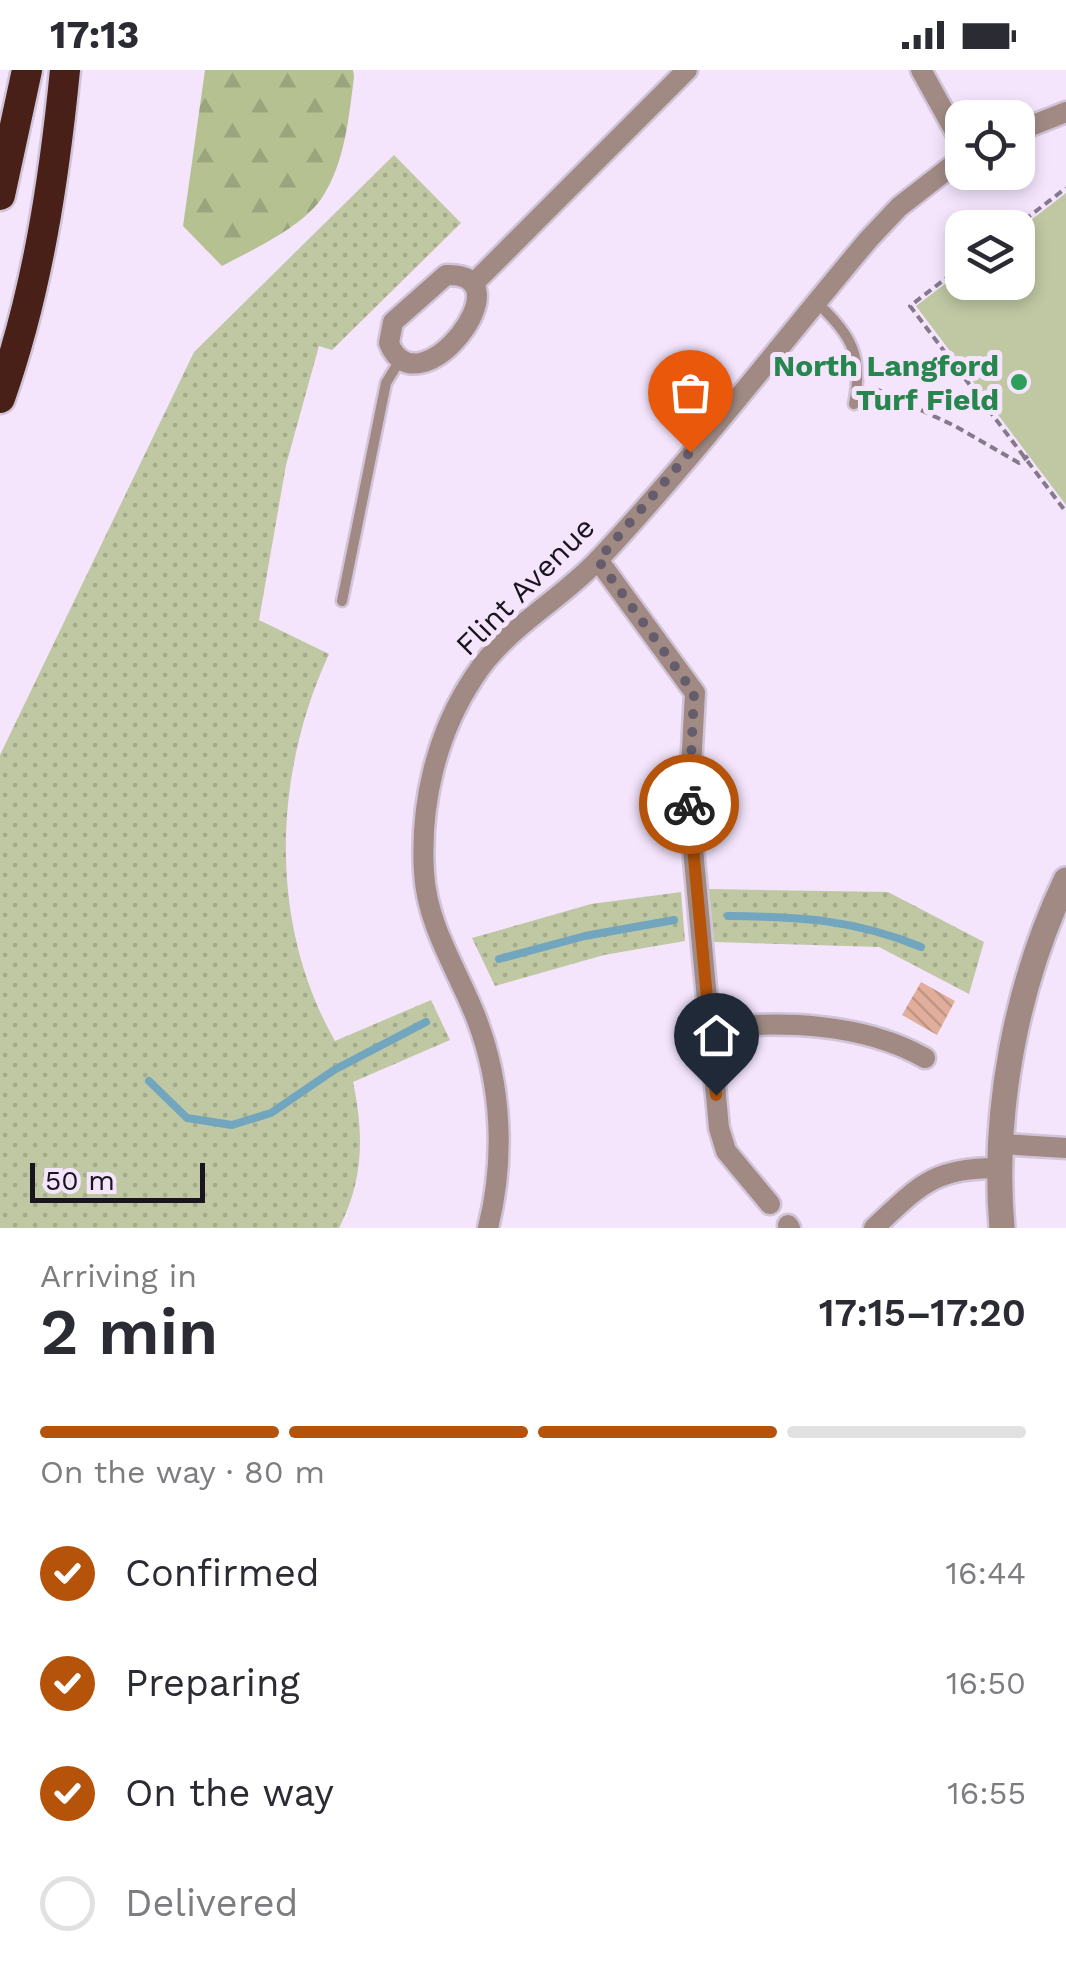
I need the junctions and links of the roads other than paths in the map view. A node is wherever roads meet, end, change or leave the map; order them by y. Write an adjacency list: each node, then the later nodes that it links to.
1 (27, 70): 9 (highway)
2 (64, 70): 13 (highway)
3 (686, 70): 10 (street)
4 (921, 70): 6 (street)
5 (1066, 112): 7 (street)
6 (945, 113)
7 (1035, 124)
8 (945, 171): 11 (street, Flint Avenue)
9 (0, 195)
10 (473, 284): 12 (street); 12 (street)
11 (816, 302): 14 (lane); 15 (street, Flint Avenue)
12 (400, 360): 16 (lane)
13 (0, 398)
14 (854, 404)
15 (598, 560): 18 (street); 23 (street, Flint Avenue)
16 (342, 602)
17 (1066, 880): 21 (street)
18 (710, 1028): 19 (street); 22 (street)
19 (925, 1058)
20 (1066, 1148): 21 (street)
21 (1001, 1156): 24 (street); 25 (street)
22 (770, 1204)
23 (488, 1228)
24 (874, 1228)
25 (1002, 1228)

